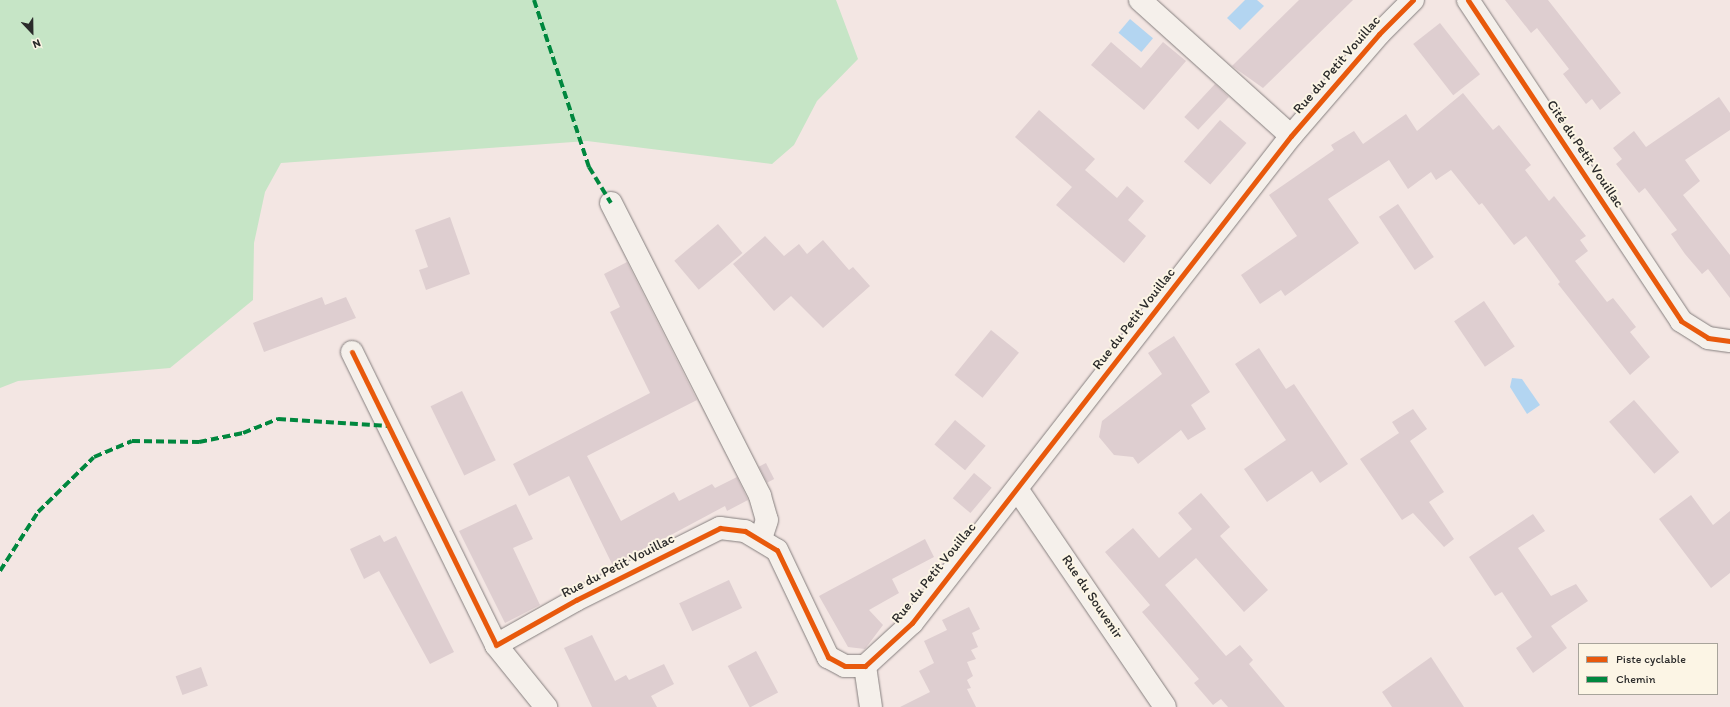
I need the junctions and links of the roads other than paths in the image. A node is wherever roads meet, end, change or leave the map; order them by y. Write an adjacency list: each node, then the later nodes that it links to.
1 (1140, 0): 4 (street)
2 (1413, 0): 4 (street, Rue du Petit Vouillac)
3 (1468, 0): 6 (street, Cité du Petit Vouillac)
4 (1291, 136): 8 (street, Rue du Petit Vouillac)
5 (611, 203): 9 (street)
6 (1730, 341)
7 (352, 352): 10 (street)
8 (1017, 489): 11 (street, Rue du Petit Vouillac); 14 (street, Rue du Souvenir)
9 (761, 538): 10 (street, Rue du Petit Vouillac); 11 (street, Rue du Petit Vouillac)
10 (496, 646): 12 (street)
11 (865, 666): 13 (street)
12 (546, 707)
13 (871, 707)
14 (1165, 707)

